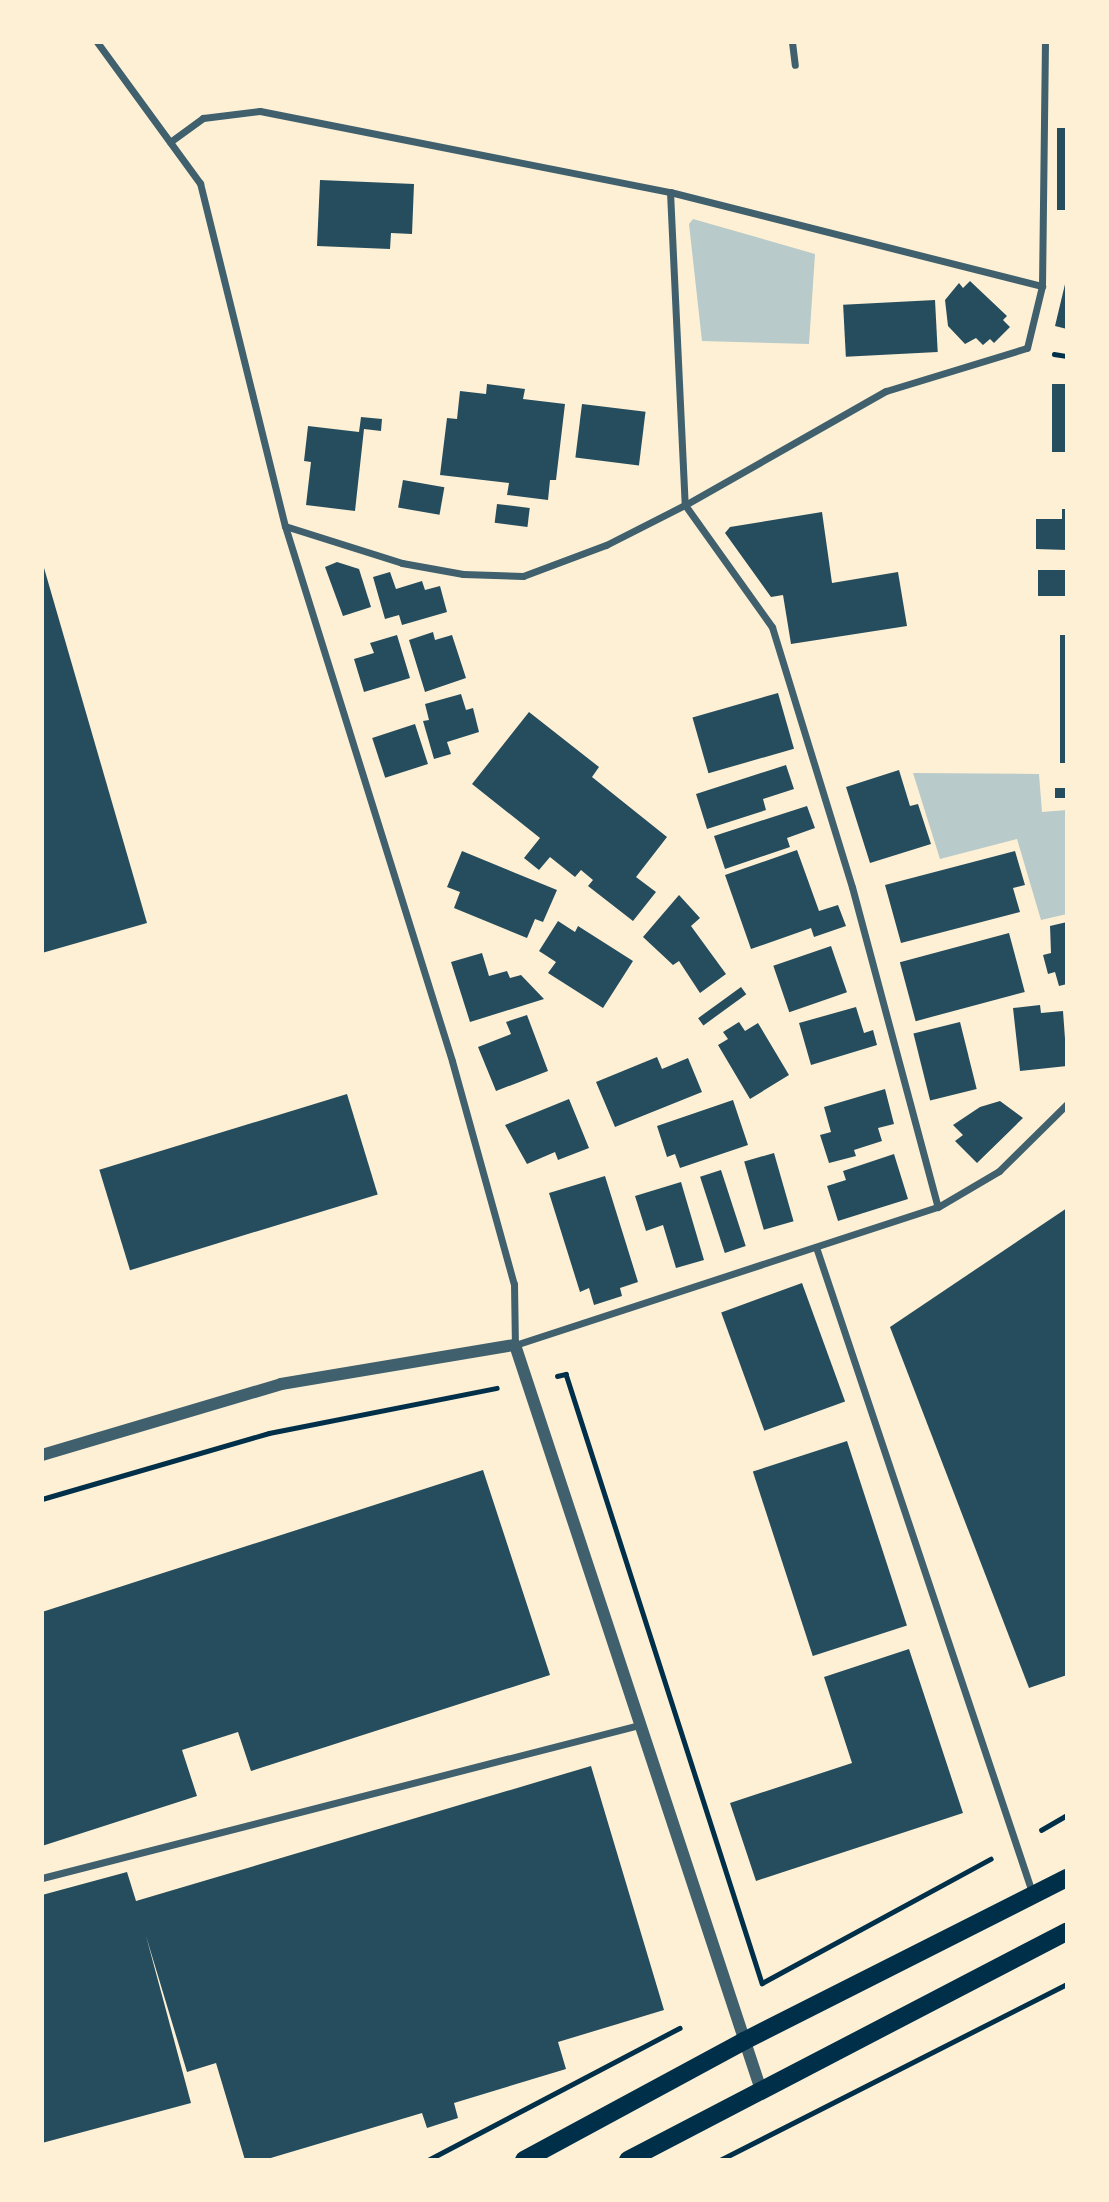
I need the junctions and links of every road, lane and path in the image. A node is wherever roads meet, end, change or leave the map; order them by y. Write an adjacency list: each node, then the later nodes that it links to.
1 (97, 42): 5 (street)
2 (792, 42): 4 (street)
3 (1045, 42): 7 (street)
4 (795, 65)
5 (170, 142): 6 (street); 9 (street)
6 (670, 192): 7 (street); 8 (street)
7 (1042, 286): 8 (street)
8 (685, 505): 9 (street); 11 (street)
9 (285, 526): 13 (street)
10 (1067, 1104): 11 (street)
11 (938, 1207): 12 (street)
12 (816, 1247): 13 (street); 19 (street)
13 (515, 1345): 14 (street); 15 (street)
14 (527, 1382): 16 (path); 17 (street); 19 (path)
15 (42, 1455)
16 (42, 1499)
17 (639, 1725): 20 (street); 26 (street)
18 (1067, 1815): 19 (path)
19 (1016, 1844): 22 (street)
20 (42, 1878)
21 (1067, 1878): 22 (main road)
22 (1034, 1895): 26 (main road)
23 (1067, 1931): 27 (main road)
24 (1067, 1984): 31 (path)
25 (678, 2028): 28 (path)
26 (744, 2041): 27 (street); 29 (main road)
27 (761, 2090): 30 (main road)
28 (428, 2160)
29 (524, 2160)
30 (628, 2160)
31 (720, 2160)

